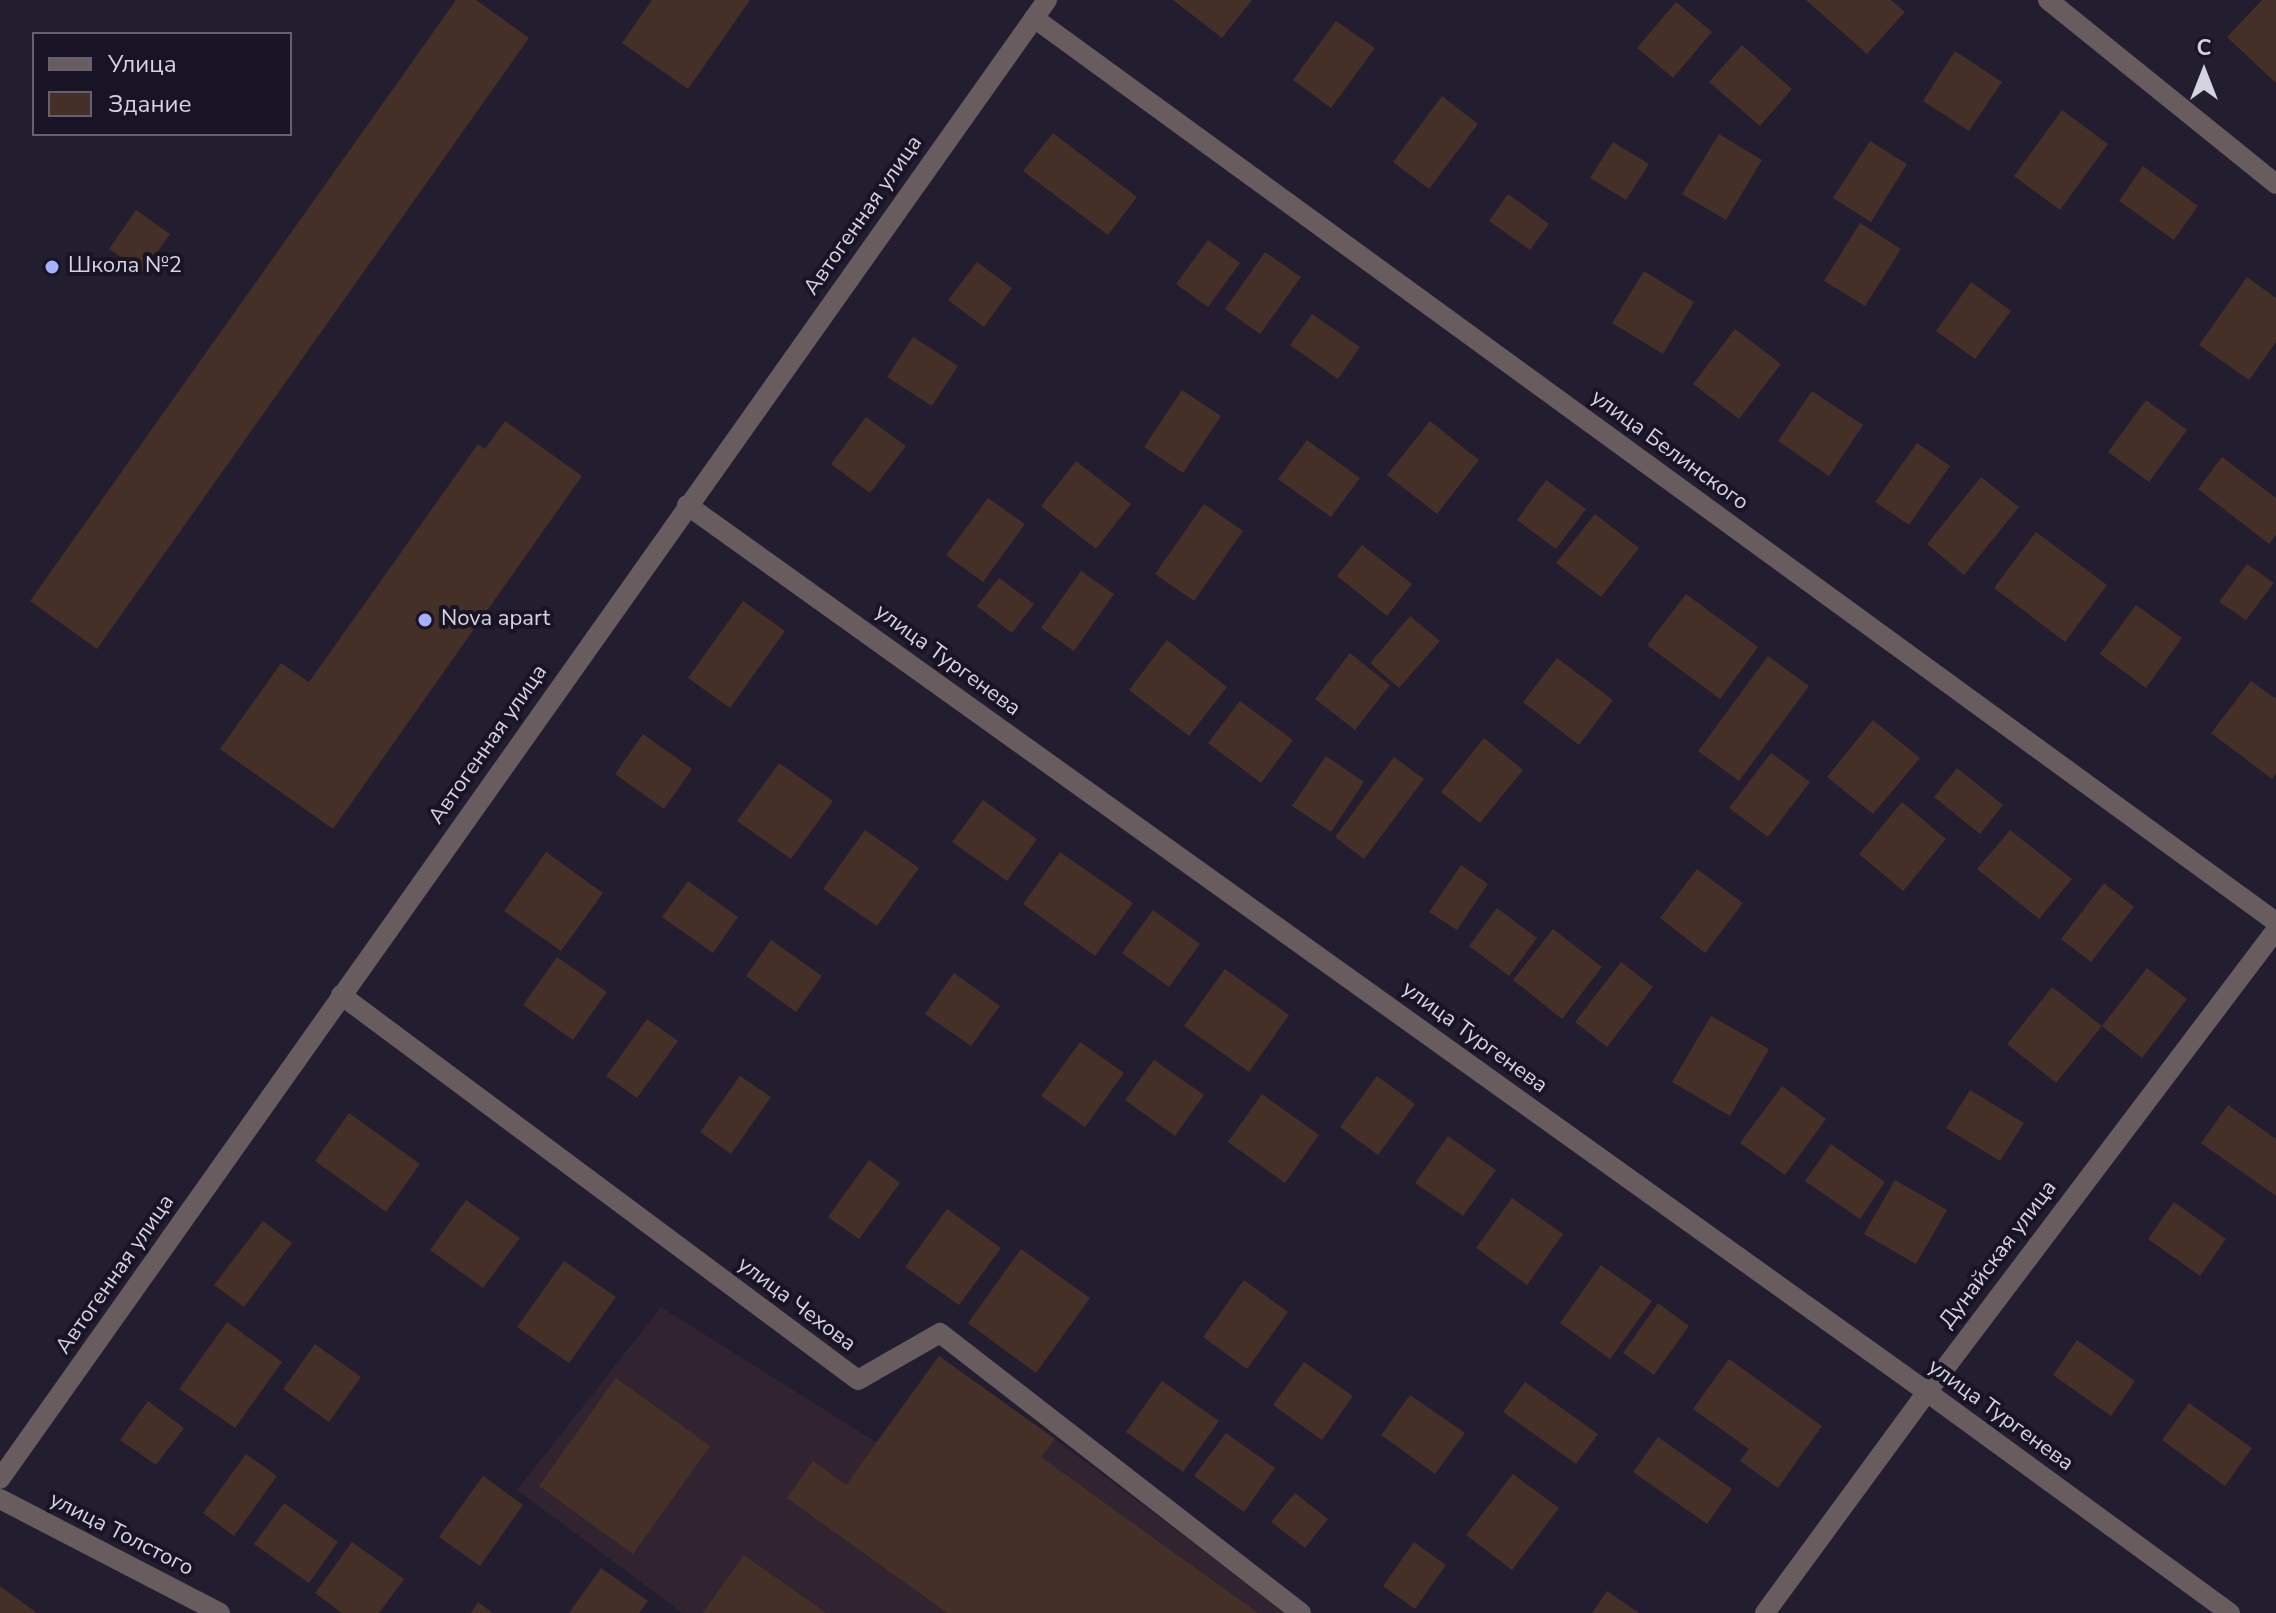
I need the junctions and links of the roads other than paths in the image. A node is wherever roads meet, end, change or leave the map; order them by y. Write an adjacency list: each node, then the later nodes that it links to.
1 (1047, 0): 3 (street, Автогенная улица)
2 (2048, 0): 4 (street)
3 (1034, 18): 5 (street, Автогенная улица); 6 (street, улица Белинского)
4 (2276, 184)
5 (687, 505): 8 (street, Автогенная улица); 9 (street, улица Тургенева)
6 (2276, 922)
7 (2276, 930): 9 (street, Дунайская улица)
8 (341, 995): 10 (street, Автогенная улица); 13 (street, улица Чехова)
9 (1927, 1392): 14 (street, Дунайская улица); 15 (street, улица Тургенева)
10 (0, 1479)
11 (0, 1499): 12 (street, улица Толстого)
12 (220, 1613)
13 (1301, 1613)
14 (1765, 1613)
15 (2230, 1613)

